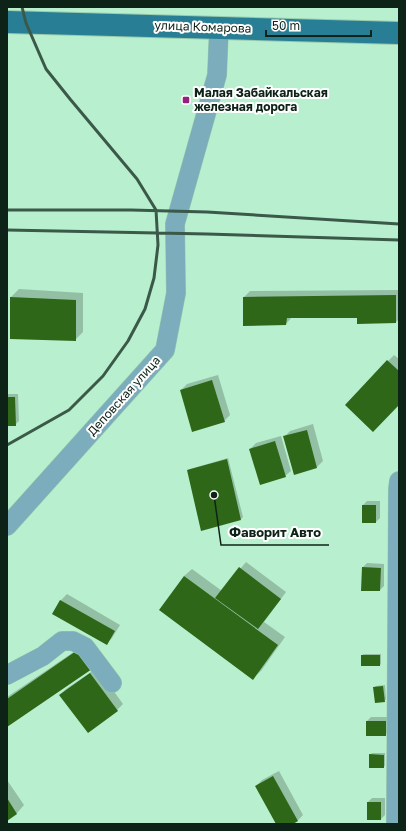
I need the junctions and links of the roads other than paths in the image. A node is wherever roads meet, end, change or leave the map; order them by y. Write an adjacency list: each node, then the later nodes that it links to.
1 (7, 22): 2 (main road, улица Комарова)
2 (219, 28): 3 (main road, улица Комарова); 5 (street, Деповская улица)
3 (399, 33)
4 (398, 485): 8 (street)
5 (7, 526)
6 (7, 675): 7 (street)
7 (112, 683)
8 (396, 824)

